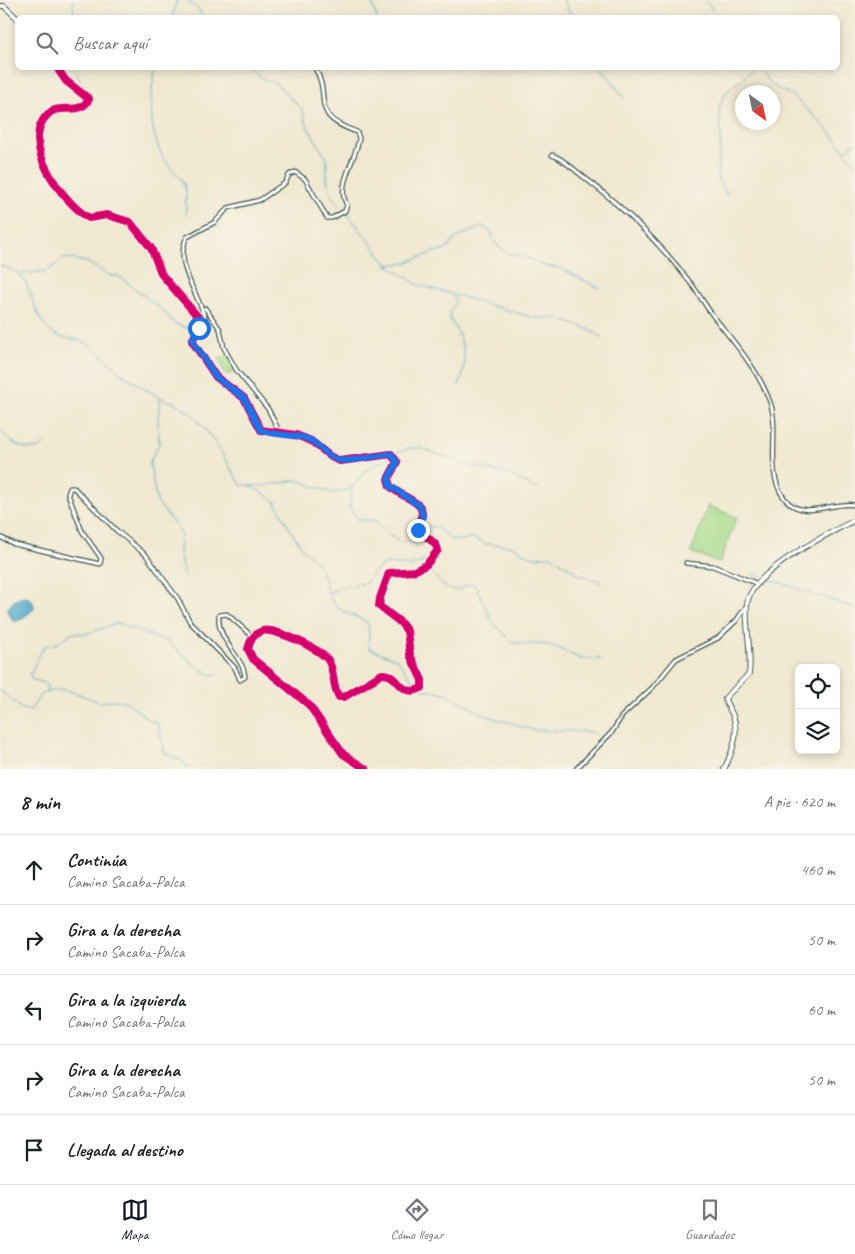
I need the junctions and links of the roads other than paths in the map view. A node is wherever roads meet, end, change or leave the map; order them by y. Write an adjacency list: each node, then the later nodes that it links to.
1 (0, 6): 2 (street)
2 (15, 17)
3 (58, 70): 7 (street)
4 (316, 70): 6 (street)
5 (552, 155): 9 (street)
6 (202, 305): 7 (street); 8 (street)
7 (196, 331): 8 (street)
8 (281, 434): 15 (street)
9 (855, 505)
10 (855, 520): 13 (street)
11 (0, 537): 15 (street)
12 (686, 563): 13 (street)
13 (758, 584): 14 (street)
14 (747, 604): 17 (street); 18 (street)
15 (253, 637): 16 (street)
16 (366, 769)
17 (576, 769)
18 (724, 769)

